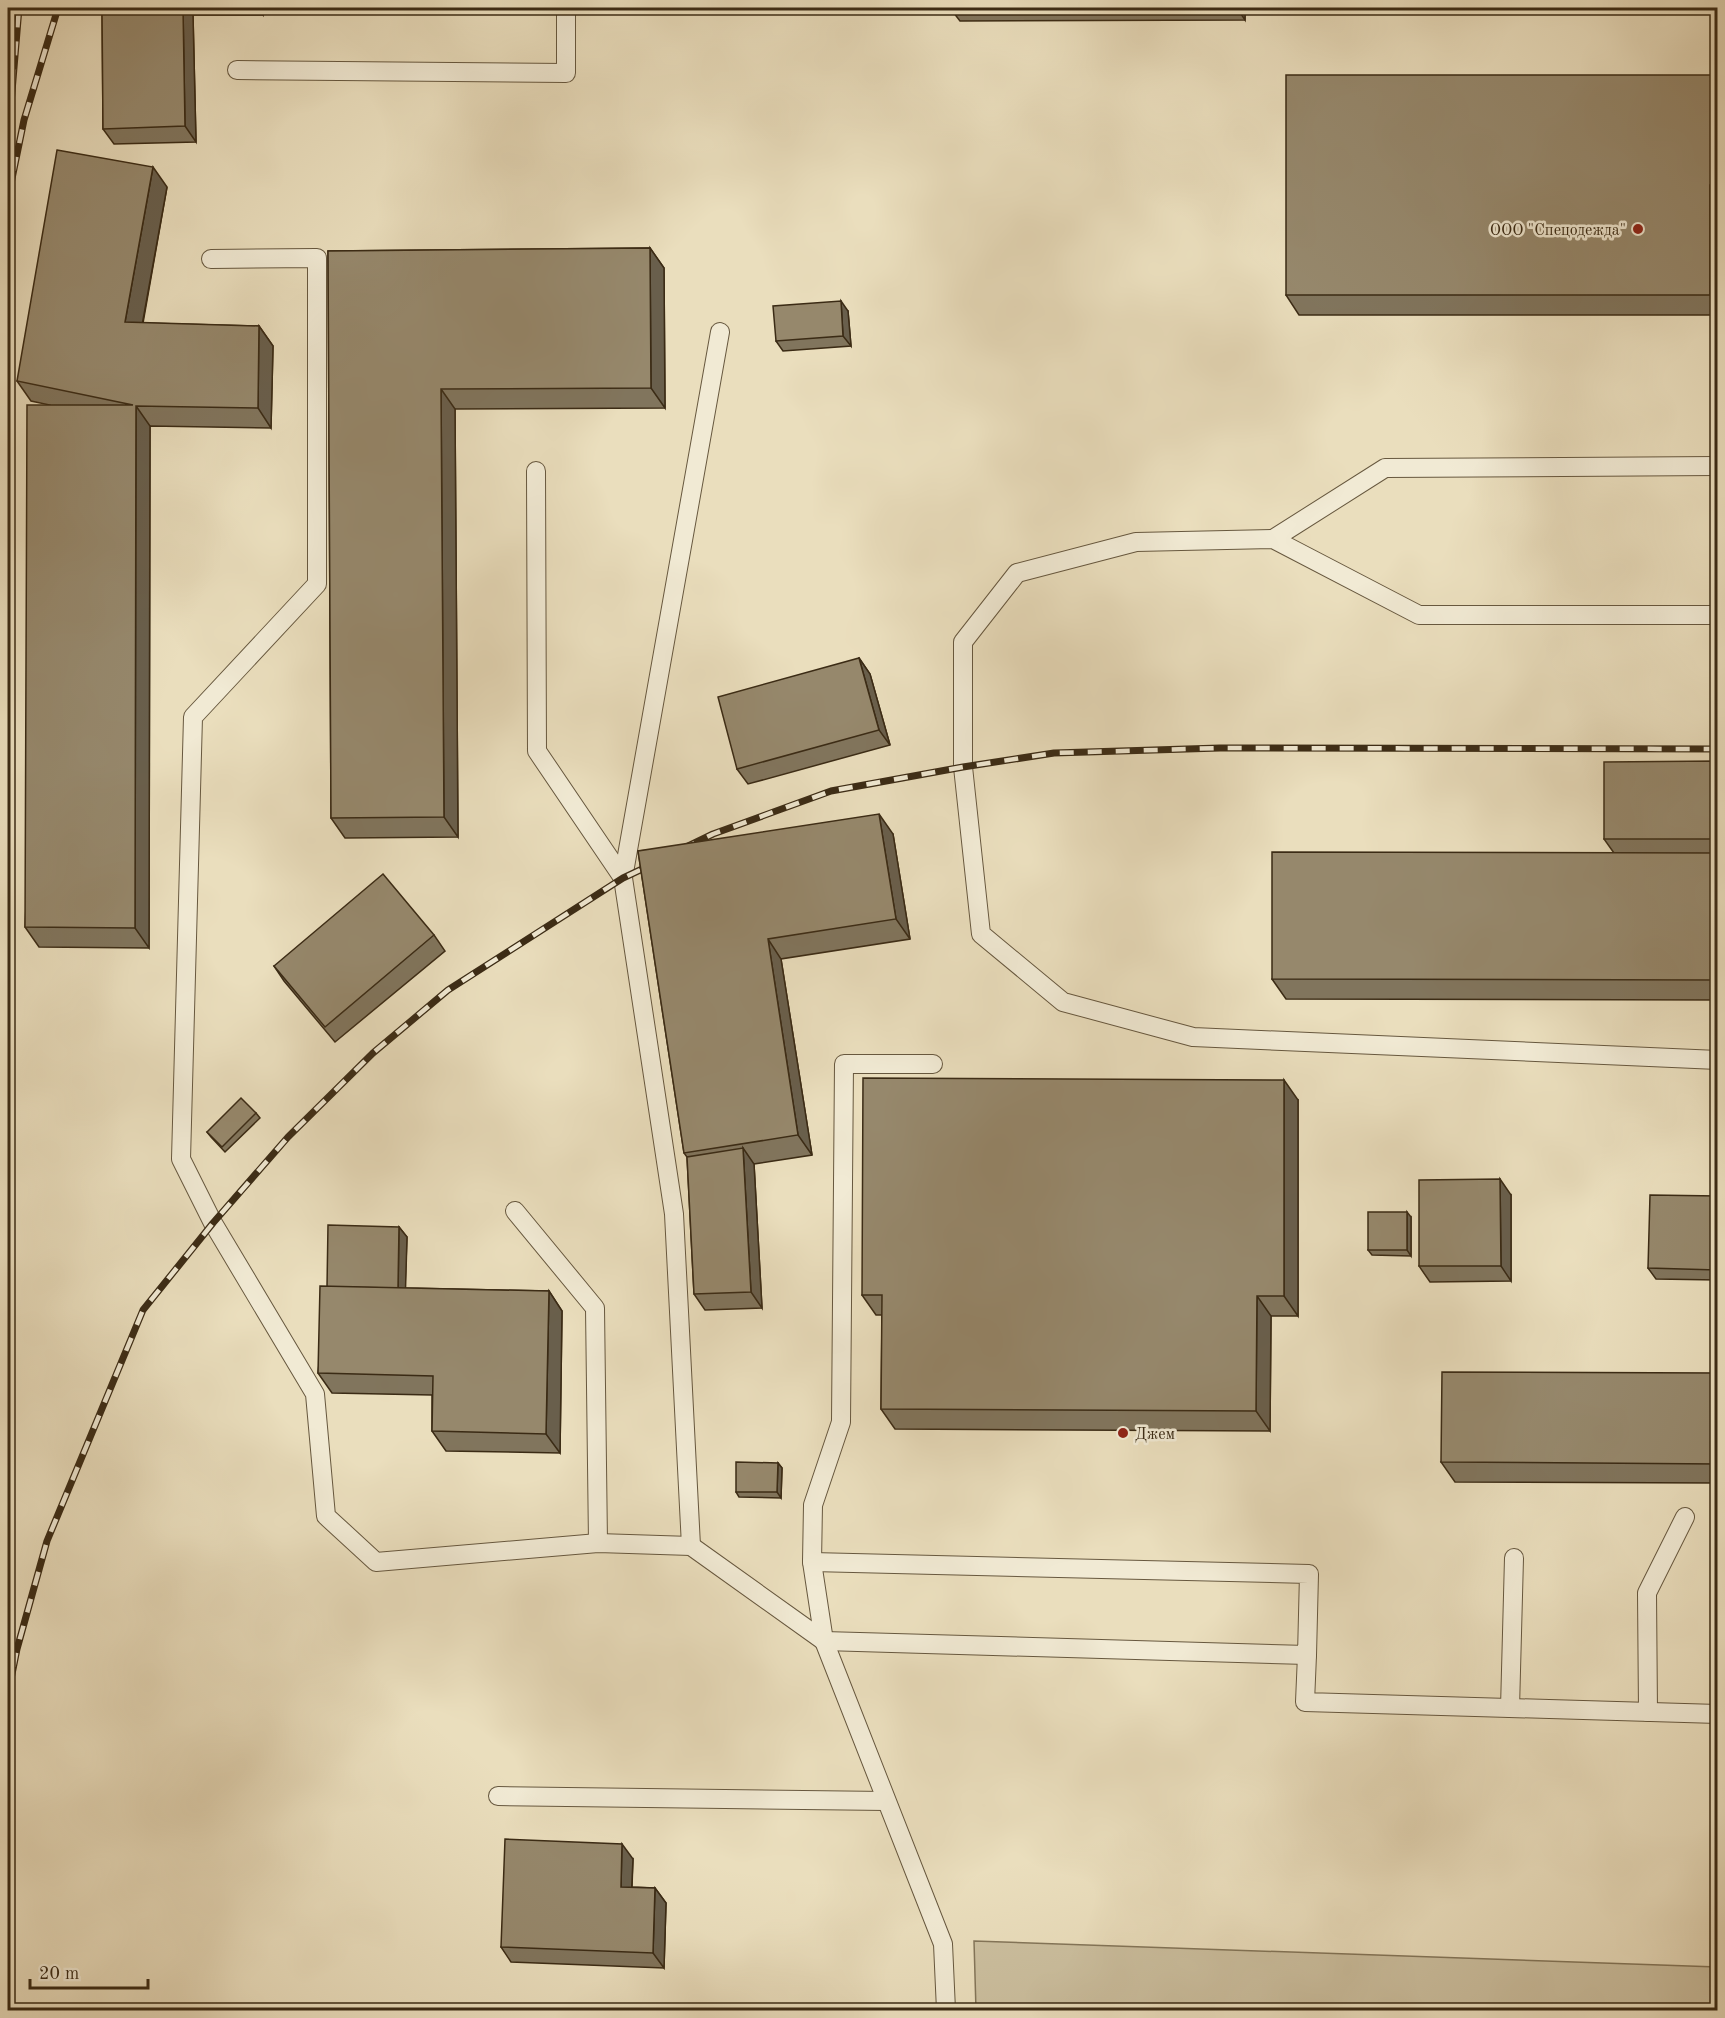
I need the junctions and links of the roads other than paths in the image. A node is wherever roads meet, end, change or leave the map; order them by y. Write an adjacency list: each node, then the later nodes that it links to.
1 (566, 8): 2 (lane)
2 (237, 70)
3 (211, 259): 14 (lane)
4 (720, 332): 9 (lane)
5 (1718, 466): 7 (lane)
6 (536, 471): 9 (lane)
7 (1273, 539): 8 (lane); 10 (lane)
8 (1718, 615)
9 (623, 878): 15 (lane)
10 (1718, 1060)
11 (933, 1064): 17 (lane)
12 (515, 1211): 14 (lane)
13 (1685, 1517): 21 (lane)
14 (598, 1543): 15 (lane)
15 (692, 1546): 18 (lane)
16 (1514, 1558): 20 (lane)
17 (812, 1562): 18 (lane); 19 (lane)
18 (824, 1641): 19 (lane); 24 (lane)
19 (1307, 1655): 20 (lane)
20 (1510, 1708): 21 (lane)
21 (1648, 1712): 22 (lane)
22 (1718, 1714)
23 (498, 1796): 24 (lane)
24 (886, 1801): 25 (lane)
25 (946, 2010)

